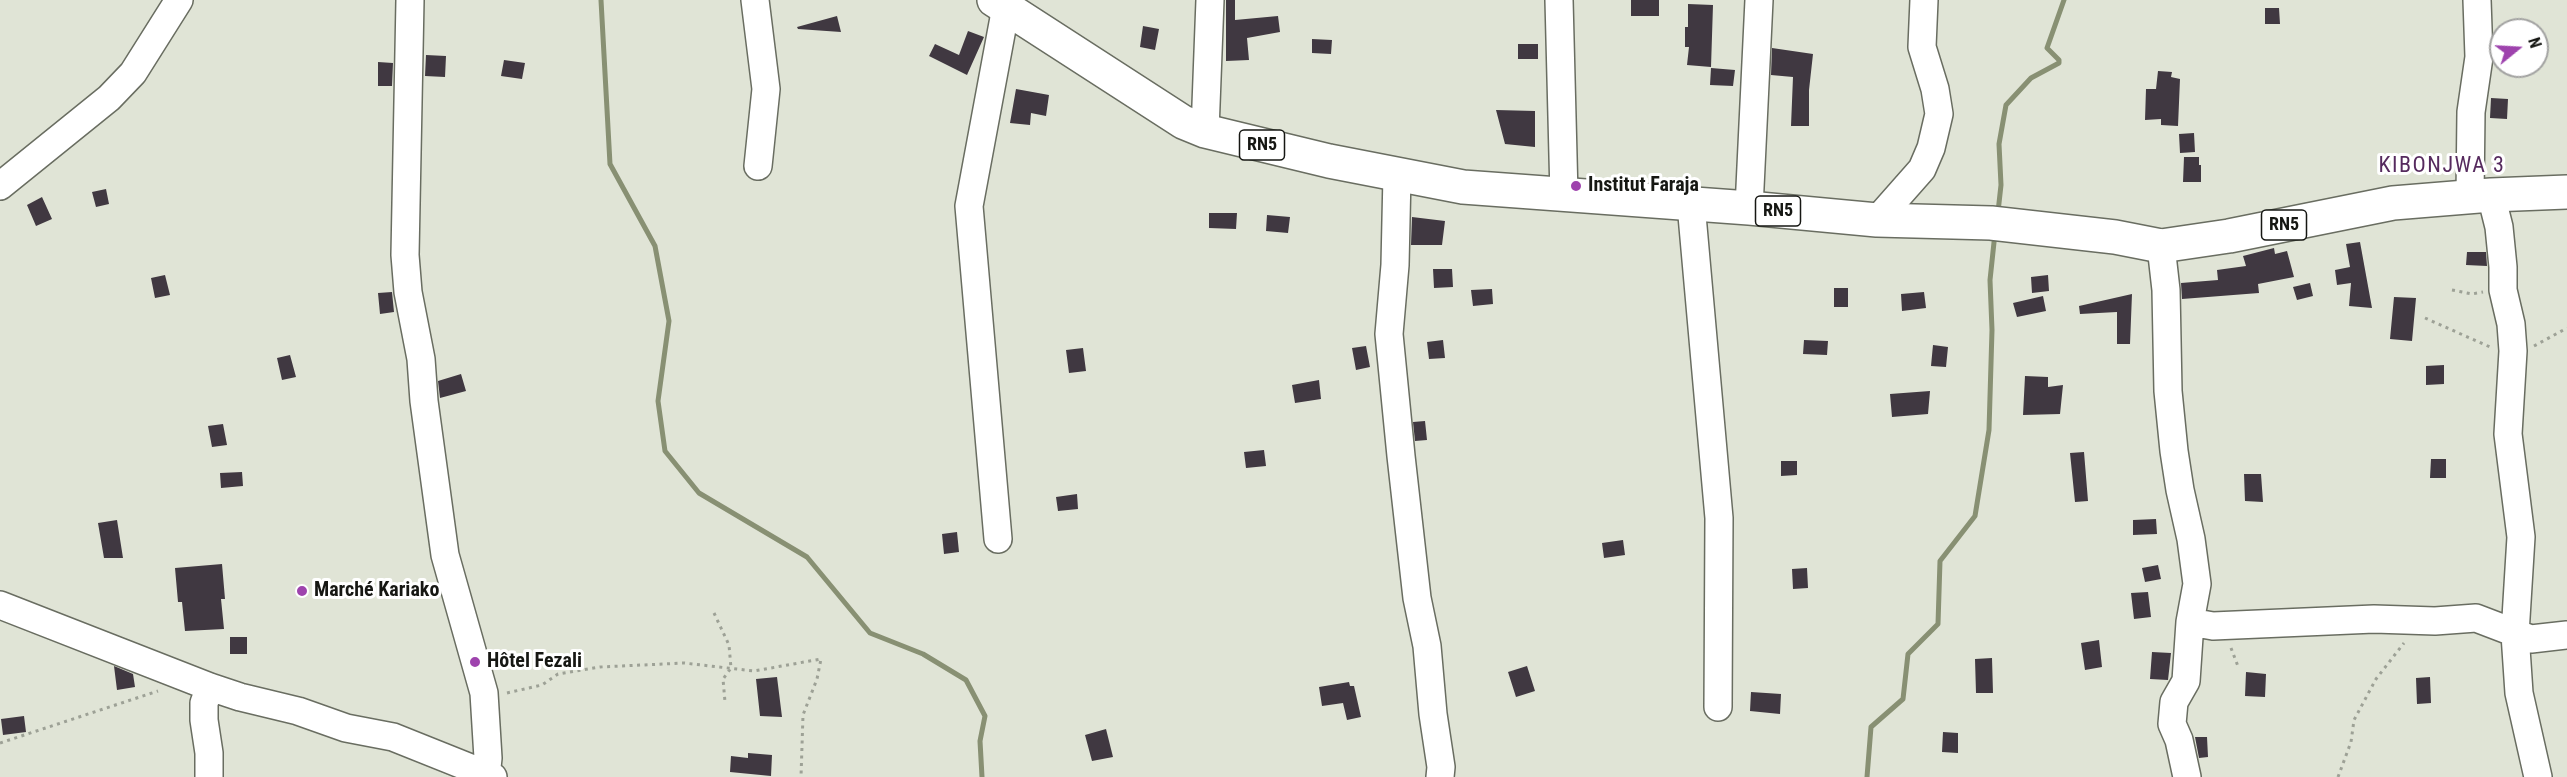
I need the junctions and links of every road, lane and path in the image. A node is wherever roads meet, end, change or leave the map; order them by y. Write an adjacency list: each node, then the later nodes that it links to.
1 (179, 0): 13 (street)
2 (410, 0): 35 (street)
3 (755, 0): 11 (street)
4 (1210, 0): 10 (street)
5 (1559, 0): 15 (street)
6 (1759, 0): 18 (street)
7 (1924, 0): 19 (street)
8 (2477, 0): 16 (street)
9 (1000, 4): 10 (highway, RN5); 26 (street)
10 (1205, 131): 12 (highway, RN5)
11 (758, 166)
12 (1397, 175): 15 (highway, RN5); 42 (street)
13 (0, 186)
14 (2567, 192): 16 (highway, RN5)
15 (1564, 195): 17 (highway, RN5)
16 (2480, 196): 20 (highway, RN5); 22 (street)
17 (1691, 204): 18 (highway, RN5); 37 (street)
18 (1749, 208): 19 (highway, RN5)
19 (1877, 220): 20 (highway, RN5)
20 (2161, 246): 30 (street)
21 (2452, 290): 22 (path)
22 (2503, 290): 25 (street)
23 (2425, 318): 25 (path)
24 (2567, 328): 25 (path)
25 (2513, 351): 31 (street)
26 (998, 539)
27 (0, 606): 34 (street)
28 (714, 614): 33 (path)
29 (2434, 621): 30 (street); 31 (street); 44 (path)
30 (2190, 622): 43 (street)
31 (2515, 634): 32 (street); 45 (street)
32 (2567, 636)
33 (731, 668): 35 (path); 36 (path); 41 (path)
34 (203, 684): 38 (path); 39 (street); 40 (street)
35 (484, 693): 39 (street)
36 (725, 702)
37 (1718, 706)
38 (0, 743)
39 (488, 776)
40 (209, 777)
41 (801, 777)
42 (1440, 777)
43 (2187, 777)
44 (2338, 777)
45 (2538, 777)

